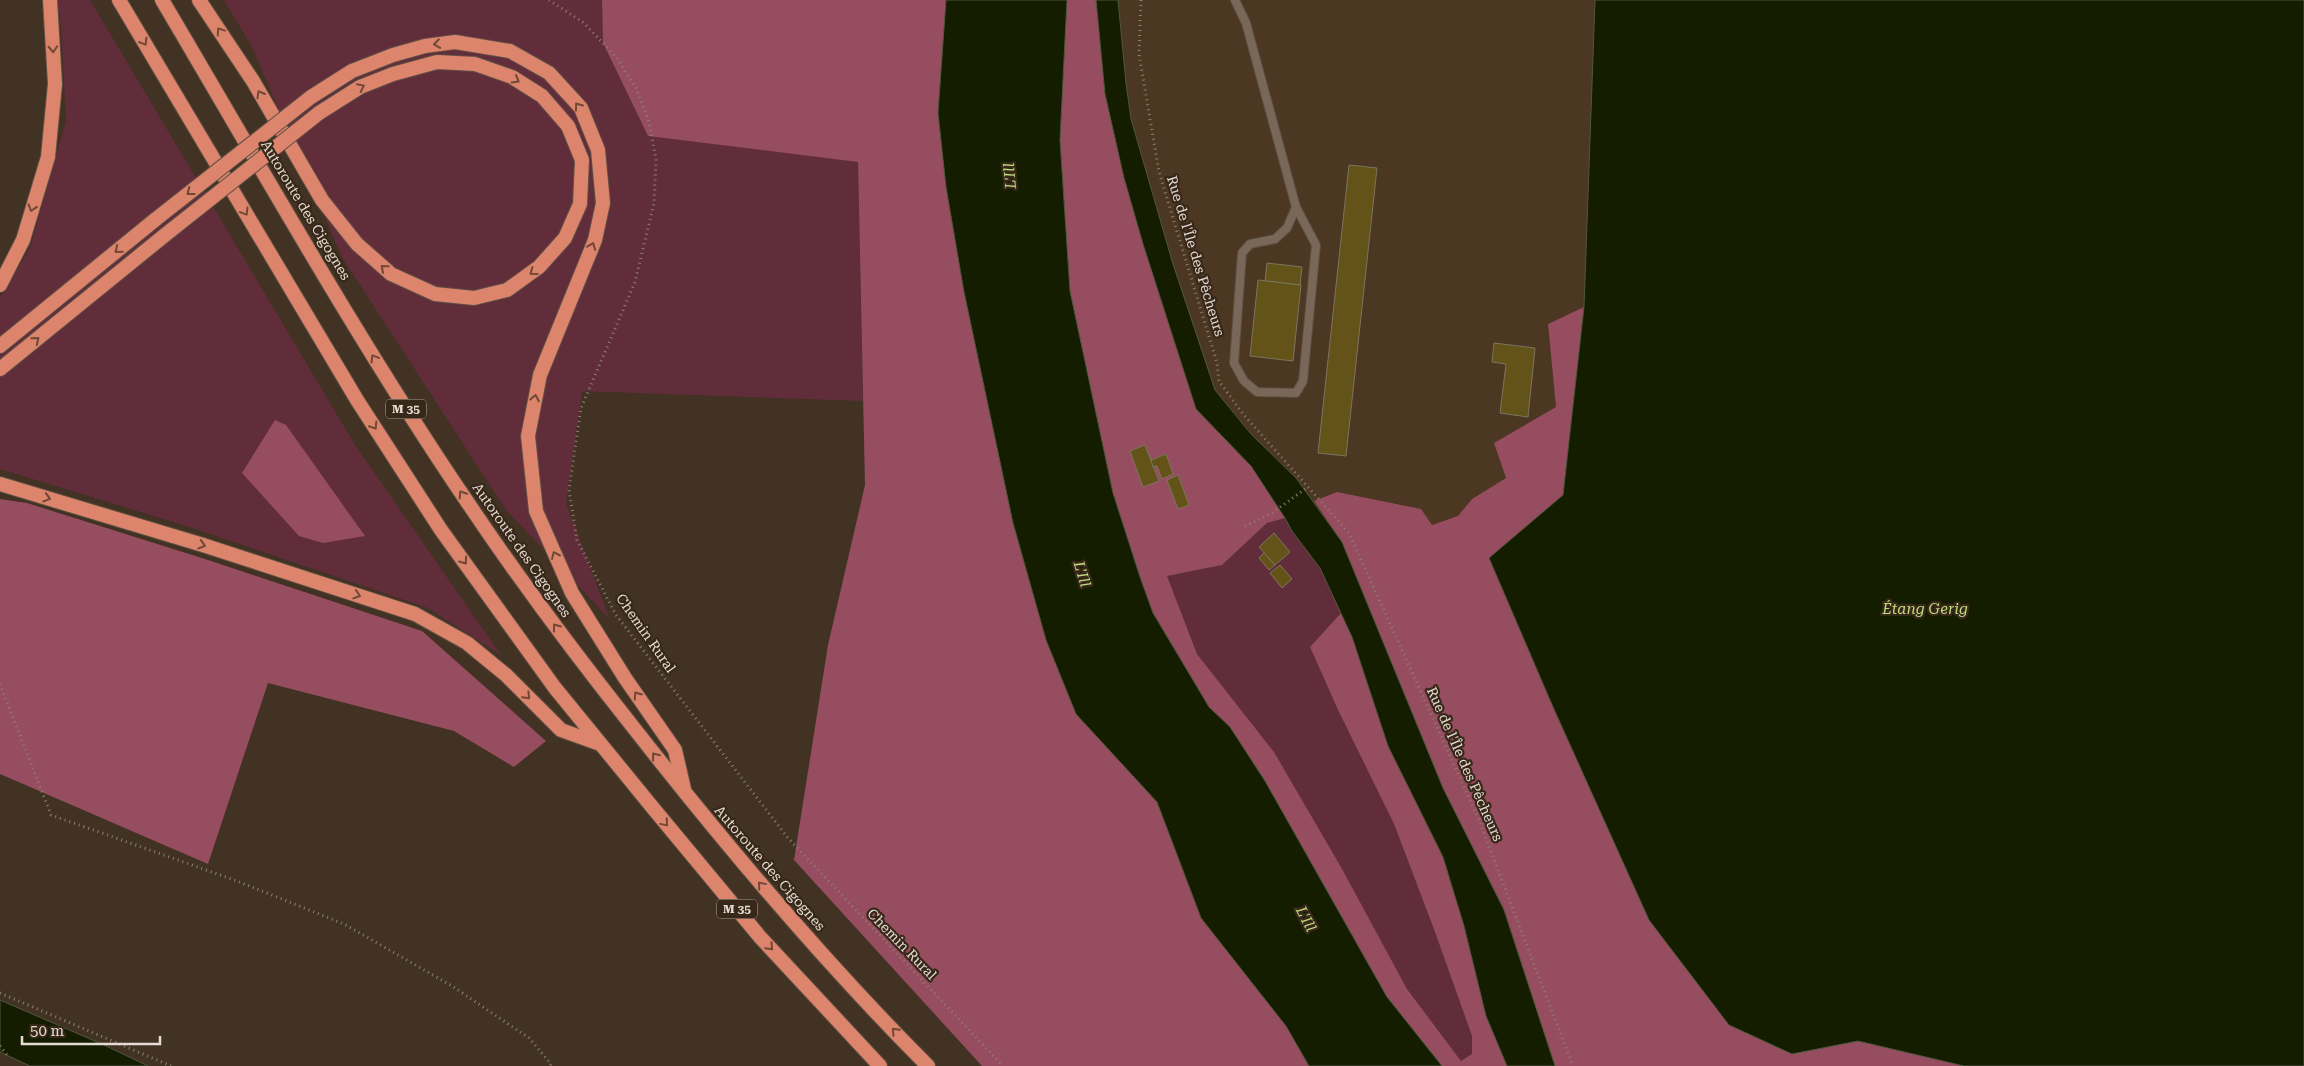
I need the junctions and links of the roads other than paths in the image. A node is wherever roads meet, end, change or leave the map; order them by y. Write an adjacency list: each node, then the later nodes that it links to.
1 (50, 0): 7 (highway, one-way to 7)
2 (119, 0): 11 (highway, M 35, one-way to 11)
3 (162, 0): 12 (highway, Autoroute des Cigognes / M 35, one-way to 3)
4 (199, 0): 9 (highway, one-way to 4, bridge)
5 (1235, 0): 6 (lane)
6 (1296, 207): 6 (lane)
7 (0, 285)
8 (0, 346): 12 (highway, one-way to 8, bridge)
9 (0, 369)
10 (0, 484): 11 (highway, one-way to 11)
11 (602, 744): 13 (highway, M 35, one-way to 13)
12 (685, 794): 14 (highway, Autoroute des Cigognes / M 35, one-way to 12)
13 (880, 1066)
14 (928, 1066)

